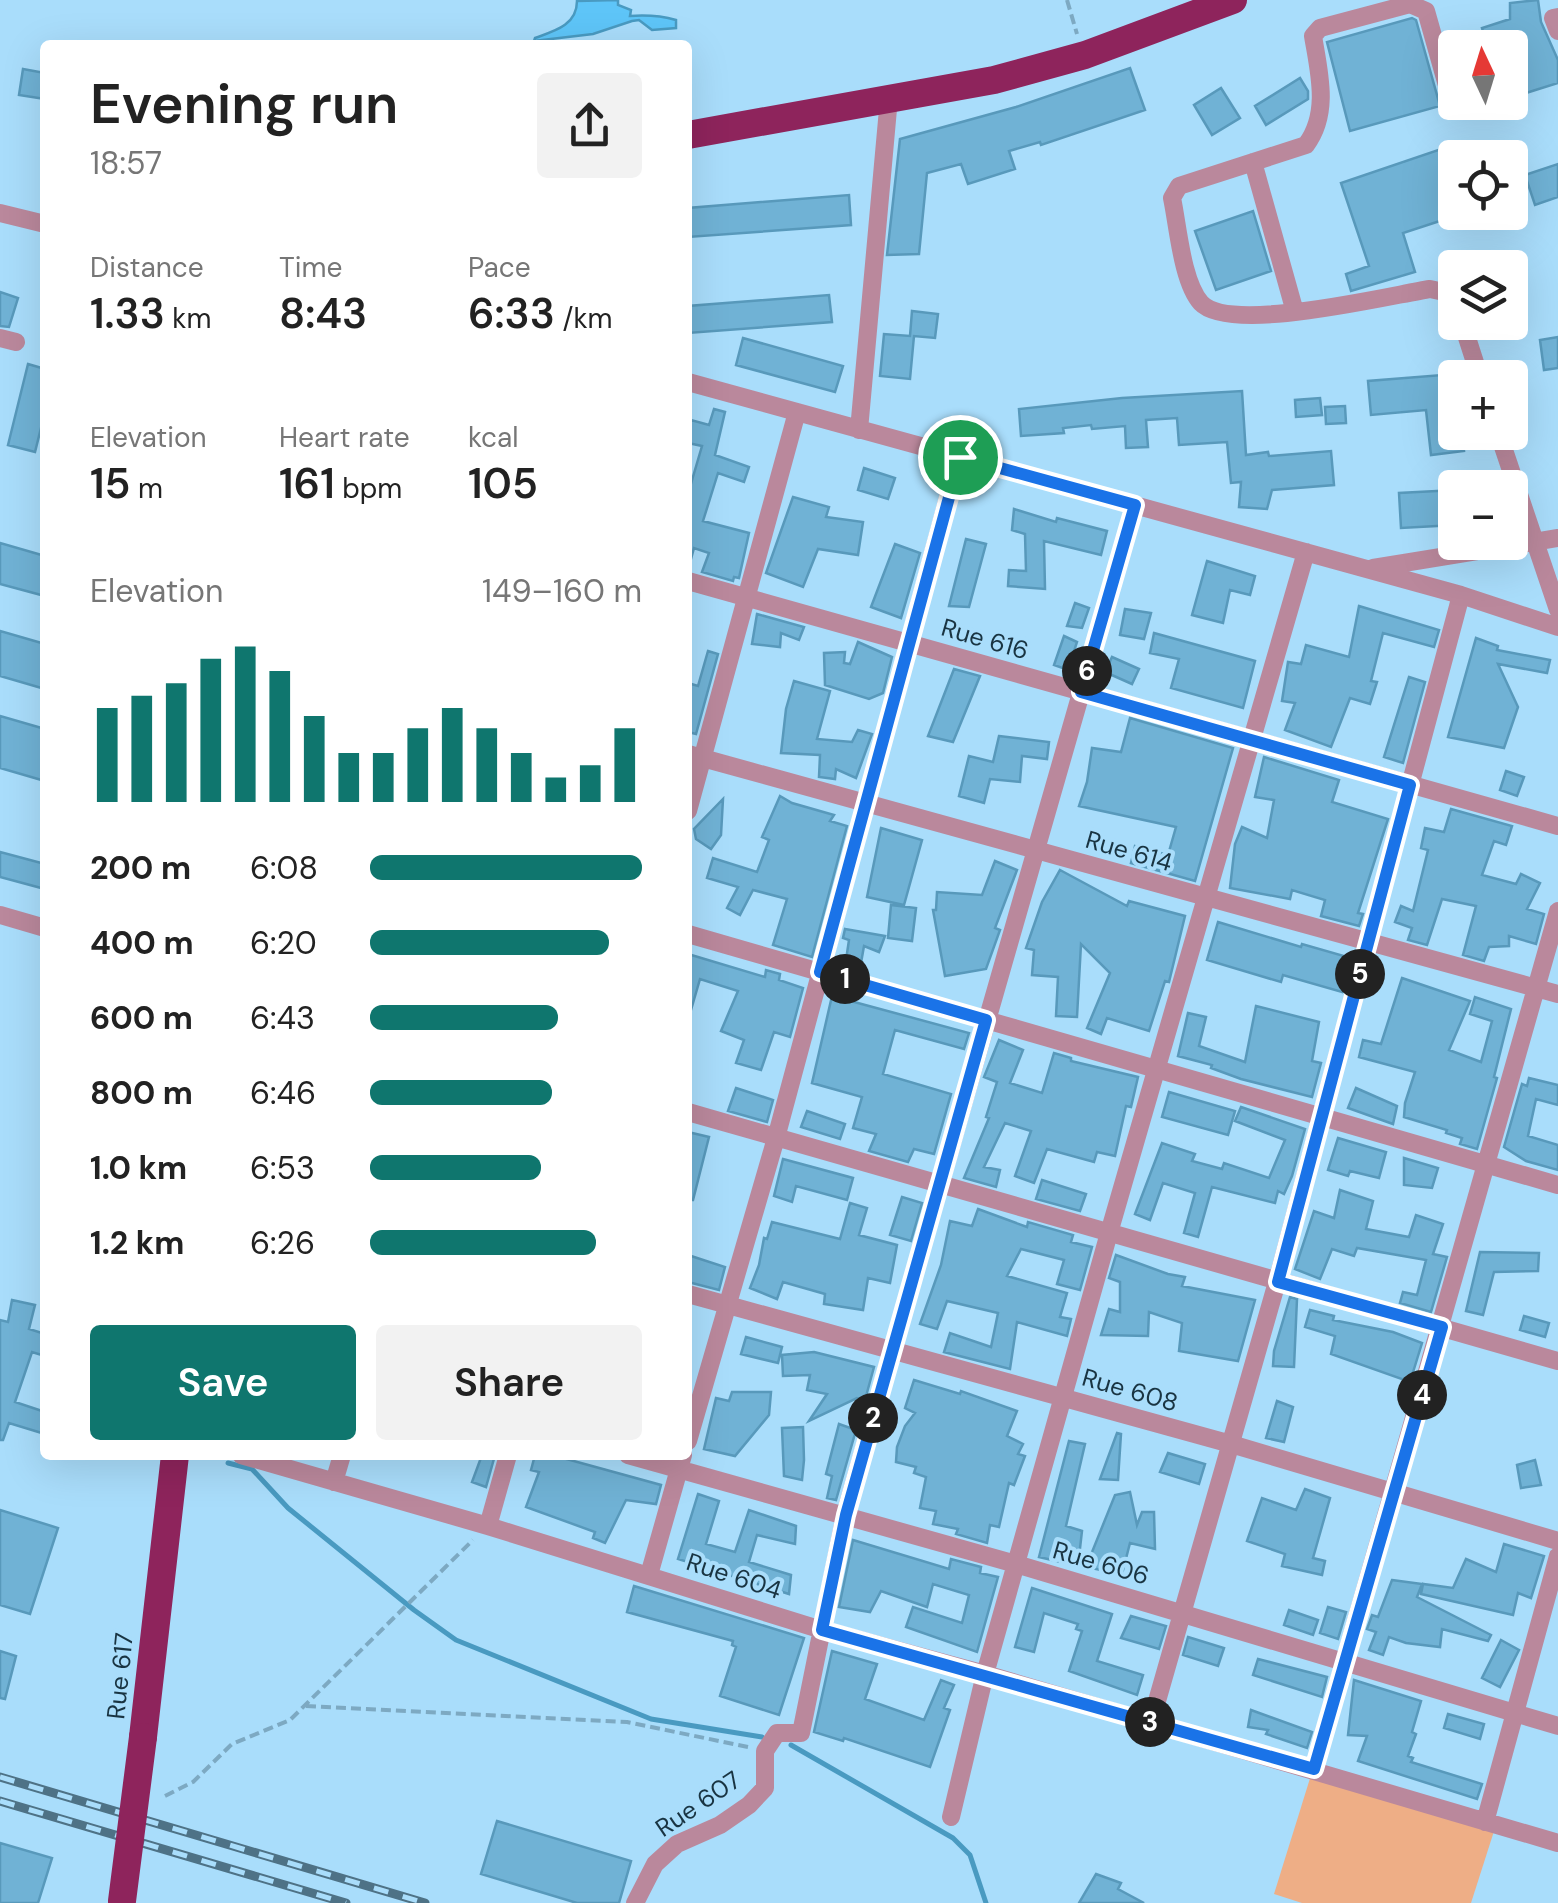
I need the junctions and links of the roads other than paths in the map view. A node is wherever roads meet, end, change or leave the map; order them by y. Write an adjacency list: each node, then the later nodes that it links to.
1 (1233, 0): 5 (highway)
2 (1558, 17): 3 (street)
3 (1558, 30)
4 (1438, 53): 7 (street)
5 (889, 98): 6 (highway); 14 (street)
6 (692, 134)
7 (1253, 162): 11 (street); 11 (street)
8 (0, 212): 9 (street)
9 (40, 223)
10 (1438, 291): 11 (street)
11 (1295, 312)
12 (692, 383): 13 (street)
13 (797, 412): 14 (street); 24 (street)
14 (859, 430): 16 (street)
15 (1504, 450): 19 (street)
16 (960, 457): 17 (street); 27 (street)
17 (1135, 505): 20 (street); 28 (street, Rue 607)
18 (1558, 538): 19 (street)
19 (1534, 542): 21 (street); 25 (street)
20 (1306, 552): 21 (street); 29 (street)
21 (1368, 569): 23 (street)
22 (692, 582): 24 (street, Rue 616)
23 (1461, 596): 26 (street); 31 (street)
24 (746, 598): 27 (street, Rue 616); 30 (street)
25 (1558, 610)
26 (1558, 628)
27 (909, 644): 28 (street, Rue 616); 32 (street)
28 (1081, 692): 29 (street, Rue 616); 34 (street, Rue 607)
29 (1251, 740): 31 (street, Rue 616); 35 (street)
30 (695, 756): 32 (street, Rue 614)
31 (1410, 785): 33 (street, Rue 616); 40 (street)
32 (866, 803): 34 (street, Rue 614); 41 (street)
33 (1558, 826)
34 (1036, 850): 35 (street, Rue 614); 44 (street, Rue 607)
35 (1205, 899): 40 (street, Rue 614); 45 (street)
36 (1558, 911): 42 (street)
37 (0, 915): 38 (street)
38 (40, 927)
39 (692, 935): 41 (street)
40 (1368, 942): 42 (street, Rue 614); 47 (street)
41 (820, 972): 44 (street); 48 (street)
42 (1537, 987): 43 (street, Rue 614); 49 (street)
43 (1558, 994)
44 (986, 1020): 45 (street); 50 (street, Rue 607)
45 (1156, 1069): 47 (street); 52 (street)
46 (692, 1113): 48 (street)
47 (1322, 1117): 49 (street); 53 (street)
48 (776, 1138): 50 (street); 55 (street)
49 (1487, 1164): 51 (street); 56 (street)
50 (939, 1184): 52 (street); 57 (street, Rue 607)
51 (1558, 1185)
52 (1109, 1232): 53 (street); 59 (street)
53 (1278, 1282): 56 (street); 61 (street)
54 (692, 1295): 55 (street, Rue 608)
55 (727, 1304): 57 (street, Rue 608); 60 (street)
56 (1442, 1327): 58 (street); 68 (street)
57 (892, 1351): 59 (street, Rue 608); 69 (street, Rue 607)
58 (1558, 1360)
59 (1063, 1398): 61 (street, Rue 608); 73 (street)
60 (692, 1427)
61 (1231, 1444): 68 (street, Rue 608); 75 (street)
62 (174, 1460): 86 (highway, Rue 617, bridge)
63 (258, 1460): 67 (street, Rue 604)
64 (341, 1460): 67 (street)
65 (507, 1460): 70 (street)
66 (681, 1462): 69 (street, Rue 606); 74 (street)
67 (334, 1482): 70 (street, Rue 604)
68 (1393, 1494): 71 (street, Rue 608); 77 (street)
69 (846, 1515): 73 (street, Rue 606); 76 (street, Rue 607)
70 (488, 1526): 74 (street, Rue 604)
71 (1558, 1540)
72 (1558, 1556): 79 (street)
73 (1016, 1564): 75 (street, Rue 606); 78 (street)
74 (648, 1575): 76 (street, Rue 604)
75 (1182, 1613): 77 (street, Rue 606); 80 (street)
76 (822, 1630): 78 (street, Rue 604); 87 (street, Rue 607)
77 (1344, 1662): 79 (street, Rue 606); 82 (street)
78 (985, 1674): 80 (street, Rue 604); 83 (street)
79 (1515, 1714): 81 (street, Rue 606); 84 (street)
80 (1151, 1722): 82 (street, Rue 604)
81 (1558, 1726)
82 (1314, 1769): 84 (street, Rue 604)
83 (951, 1817)
84 (1485, 1822): 85 (street, Rue 604)
85 (1558, 1843)
86 (122, 1902)
87 (635, 1903)

